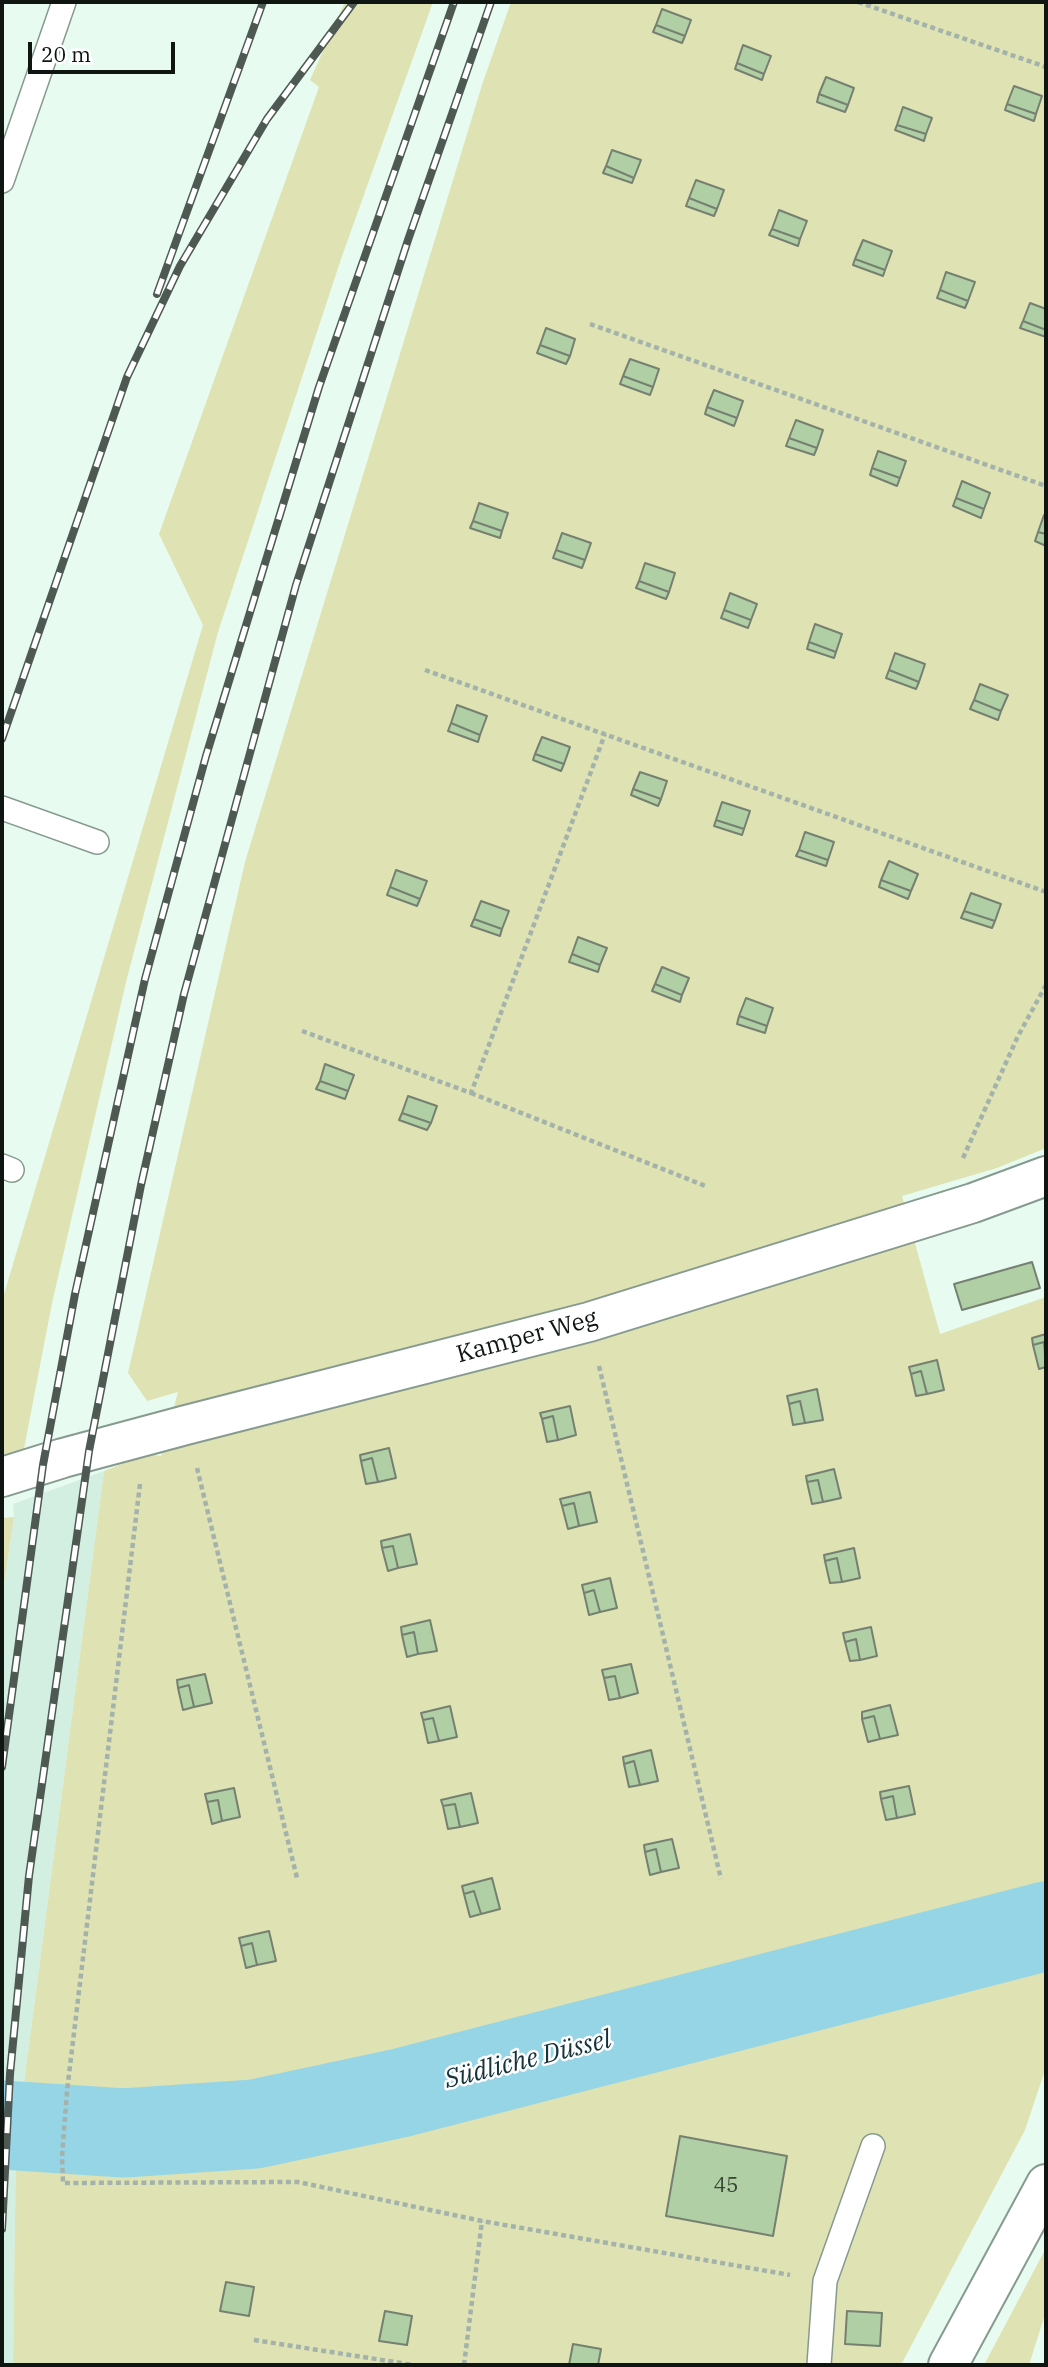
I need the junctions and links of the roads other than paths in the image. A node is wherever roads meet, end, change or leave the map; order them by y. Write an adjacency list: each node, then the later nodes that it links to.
1 (64, 2): 2 (lane)
2 (2, 181)
3 (2, 808): 4 (lane)
4 (97, 842)
5 (1046, 1176): 6 (street, Kamper Weg)
6 (2, 1477)
7 (873, 2146): 9 (lane)
8 (1046, 2184): 10 (street)
9 (819, 2365)
10 (948, 2365)

